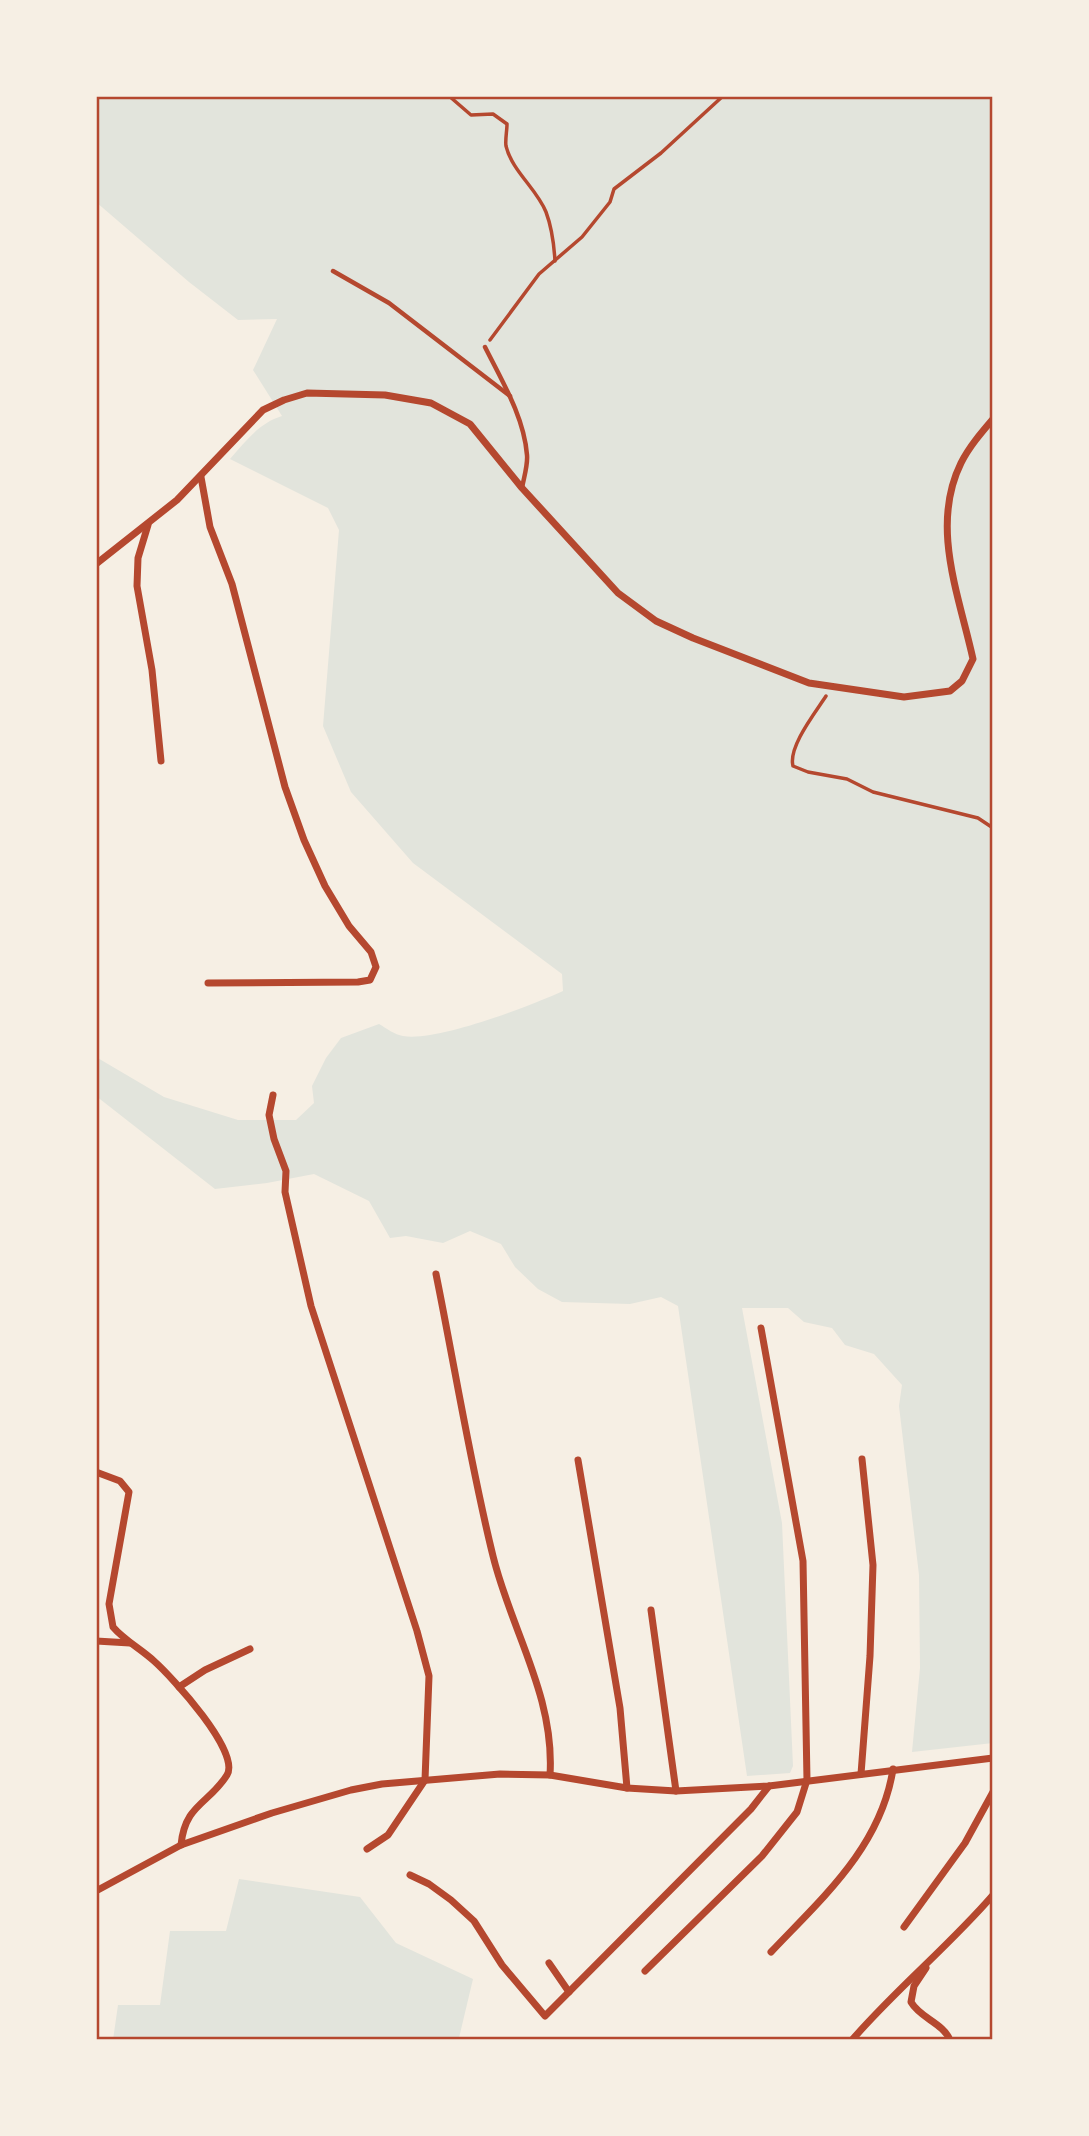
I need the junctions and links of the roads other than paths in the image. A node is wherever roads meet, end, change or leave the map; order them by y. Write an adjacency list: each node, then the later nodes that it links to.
1 (333, 271): 3 (lane)
2 (485, 348): 3 (lane)
3 (510, 396): 6 (lane)
4 (993, 419): 6 (street)
5 (201, 477): 6 (street); 7 (street); 10 (street)
6 (522, 488)
7 (148, 525): 8 (street); 9 (street)
8 (96, 564)
9 (161, 761)
10 (208, 983)
11 (273, 1095): 26 (street)
12 (436, 1274): 25 (street)
13 (761, 1328): 27 (street)
14 (862, 1459): 24 (street)
15 (578, 1460): 29 (street)
16 (96, 1472): 19 (street)
17 (651, 1610): 30 (street)
18 (96, 1641): 19 (street)
19 (135, 1644): 21 (street)
20 (250, 1649): 21 (street)
21 (179, 1687): 32 (street)
22 (993, 1758): 23 (street)
23 (892, 1769): 24 (street); 38 (street)
24 (861, 1774): 27 (street)
25 (550, 1775): 26 (street); 29 (street)
26 (425, 1780): 32 (street); 33 (street)
27 (807, 1780): 28 (street); 41 (street)
28 (769, 1786): 30 (street); 42 (street)
29 (627, 1788): 30 (street)
30 (676, 1791)
31 (993, 1791): 37 (street)
32 (180, 1844): 35 (street)
33 (367, 1849)
34 (410, 1875): 42 (street)
35 (96, 1891)
36 (993, 1895): 39 (street)
37 (904, 1927)
38 (771, 1952)
39 (937, 1953): 43 (street); 44 (street)
40 (549, 1963): 42 (street)
41 (645, 1971)
42 (569, 1992)
43 (852, 2040)
44 (950, 2040)

